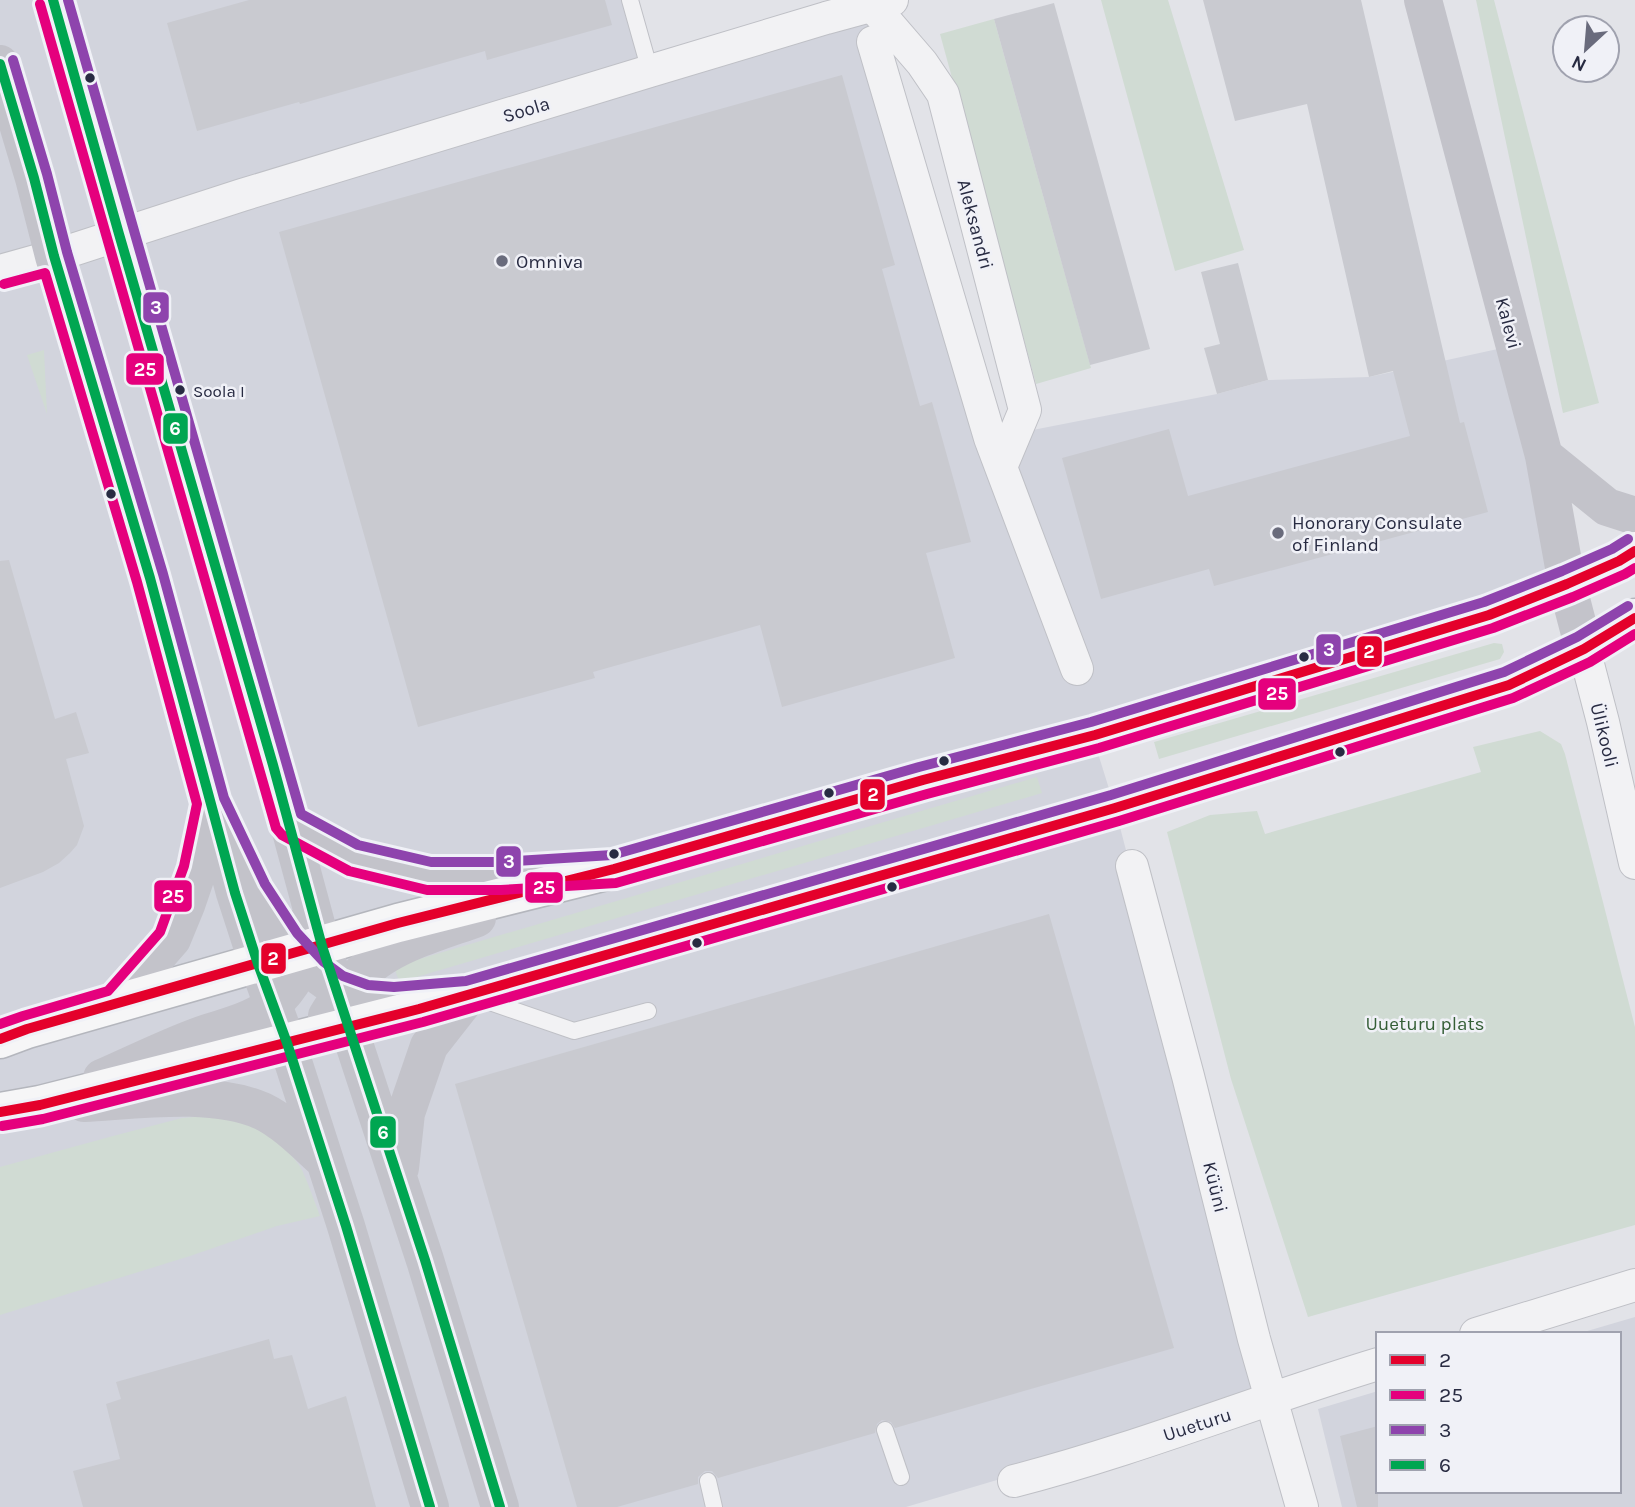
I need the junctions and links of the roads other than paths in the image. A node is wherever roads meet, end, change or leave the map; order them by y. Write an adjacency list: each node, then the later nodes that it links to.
1 (53, 0): 8 (main road)
2 (630, 0): 7 (lane)
3 (1423, 0): 11 (main road, Kalevi)
4 (878, 2): 7 (street, Soola); 12 (street, Aleksandri)
5 (873, 42): 12 (street)
6 (0, 64): 9 (main road)
7 (650, 71): 8 (street, Soola)
8 (119, 234): 9 (street, Soola); 20 (main road)
9 (54, 256): 10 (street, Soola); 19 (main road)
10 (0, 271)
11 (1544, 456): 13 (main road); 15 (main road, Kalevi)
12 (1001, 467): 18 (street)
13 (1635, 516)
14 (1635, 551): 15 (highway)
15 (1567, 584): 17 (main road, Kalevi); 23 (highway)
16 (1635, 618): 17 (highway)
17 (1584, 649): 21 (street, Ülikooli); 26 (highway)
18 (1077, 669)
19 (211, 803): 24 (main road); 25 (main road); 27 (main road)
20 (289, 823): 23 (main road); 24 (main road)
21 (1635, 863)
22 (1132, 866): 38 (street, Küüni)
23 (614, 869): 24 (highway); 29 (main road)
24 (307, 953): 25 (highway); 29 (main road)
25 (269, 988): 27 (highway); 29 (main road); 31 (main road)
26 (469, 995): 28 (lane); 29 (highway); 34 (main road)
27 (117, 1003): 30 (highway)
28 (648, 1011)
29 (327, 1018): 31 (highway); 33 (main road); 34 (main road)
30 (0, 1039)
31 (40, 1105): 32 (highway); 33 (main road)
32 (0, 1112)
33 (325, 1161): 43 (main road)
34 (399, 1181): 44 (main road)
35 (1635, 1285): 36 (street)
36 (1482, 1332)
37 (1376, 1365): 38 (street, Uueturu)
38 (1271, 1400): 42 (street, Uueturu); 46 (street, Küüni)
39 (886, 1430): 40 (lane)
40 (901, 1477)
41 (708, 1481): 45 (lane)
42 (1014, 1481)
43 (430, 1507)
44 (500, 1507)
45 (713, 1507)
46 (1302, 1507)

